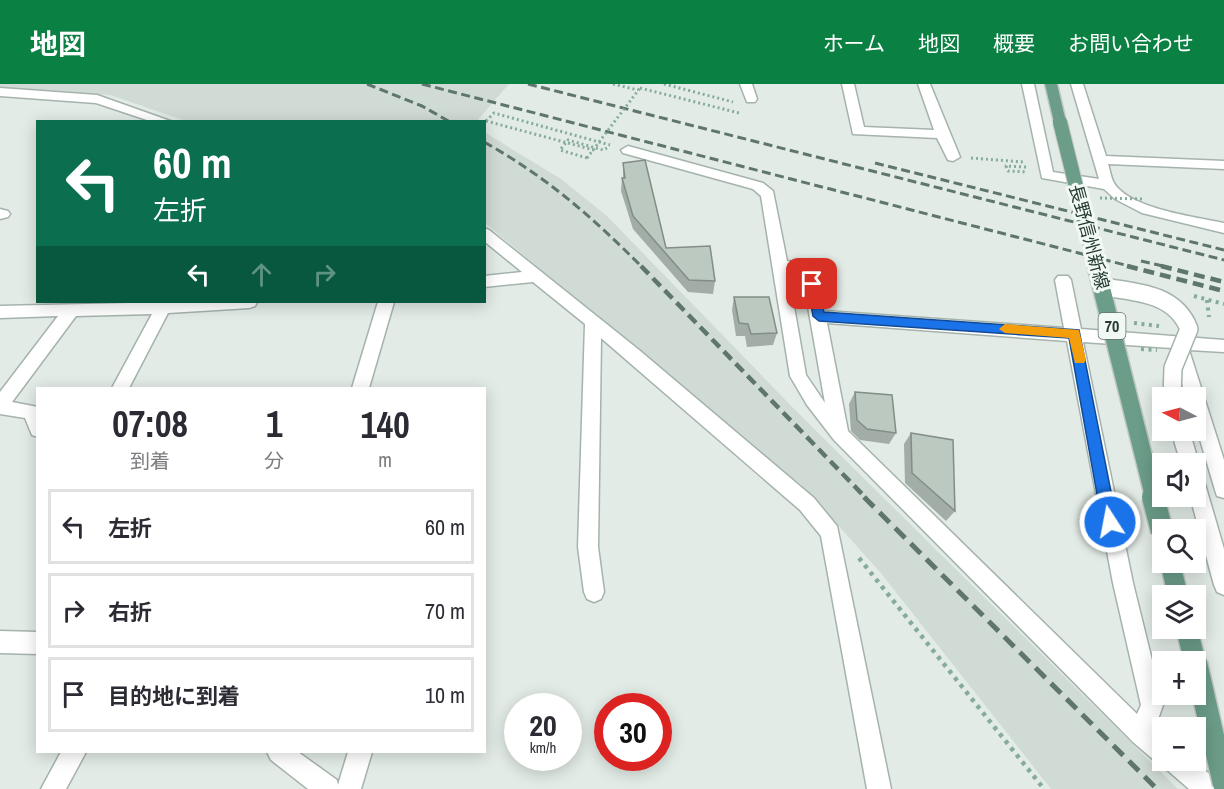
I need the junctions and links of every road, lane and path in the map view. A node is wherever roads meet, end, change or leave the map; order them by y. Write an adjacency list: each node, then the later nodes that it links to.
1 (613, 84): 9 (path)
2 (664, 84): 11 (path)
3 (746, 84): 11 (street)
4 (849, 84): 14 (street)
5 (924, 84): 14 (street)
6 (1028, 84): 20 (street)
7 (1051, 84): 32 (main road, 長野信州新線 / 70, bridge)
8 (1077, 84): 19 (street)
9 (638, 90): 12 (path); 16 (path, bridge)
10 (3, 95): 13 (street)
11 (747, 102)
12 (749, 116)
13 (161, 120)
14 (942, 134): 18 (street)
15 (620, 147): 16 (path, bridge); 28 (street)
16 (594, 150): 17 (path, bridge)
17 (603, 150)
18 (953, 157): 20 (path)
19 (1100, 160): 21 (street); 23 (street)
20 (1044, 164): 23 (street)
21 (1224, 165)
22 (1030, 170): 22 (path)
23 (1108, 185): 26 (street)
24 (1100, 198): 25 (path, bridge)
25 (1143, 199)
26 (1224, 228)
27 (486, 235): 29 (street)
28 (780, 266): 40 (street); 56 (street)
29 (535, 276): 31 (street); 41 (street)
30 (1063, 280): 44 (street)
31 (486, 282)
32 (1103, 287): 51 (street, bridge); 59 (main road, 長野信州新線 / 70, bridge)
33 (1207, 300): 36 (path)
34 (226, 303): 37 (street)
35 (386, 303): 50 (street)
36 (1224, 304)
37 (157, 306): 38 (street); 49 (street)
38 (71, 311): 39 (street); 53 (street)
39 (0, 312)
40 (819, 316): 44 (street); 56 (street)
41 (593, 322): 60 (street); 62 (street)
42 (1126, 322): 43 (path, bridge)
43 (1168, 327)
44 (1075, 333): 45 (street); 66 (street)
45 (1178, 342): 47 (street); 52 (street)
46 (1160, 343): 48 (path, bridge)
47 (1224, 346)
48 (1138, 349)
49 (121, 387)
50 (360, 387)
51 (1172, 387)
52 (1192, 387)
53 (0, 406): 54 (street)
54 (36, 424)
55 (1206, 433): 57 (street)
56 (840, 435): 67 (street)
57 (1224, 490)
58 (1202, 507): 61 (street)
59 (1159, 519)
60 (830, 532): 78 (street); 79 (path)
61 (1224, 585)
62 (594, 592)
63 (0, 642): 64 (street)
64 (36, 643)
65 (1205, 705): 74 (main road, bridge)
66 (1152, 717)
67 (1152, 735)
68 (1206, 742): 69 (street)
69 (1224, 744)
70 (73, 753): 75 (street)
71 (280, 753): 76 (street)
72 (360, 753): 77 (street)
73 (1186, 771): 80 (street)
74 (1224, 784)
75 (53, 789)
76 (328, 789)
77 (349, 789)
78 (879, 789)
79 (1044, 789)
80 (1208, 789)

